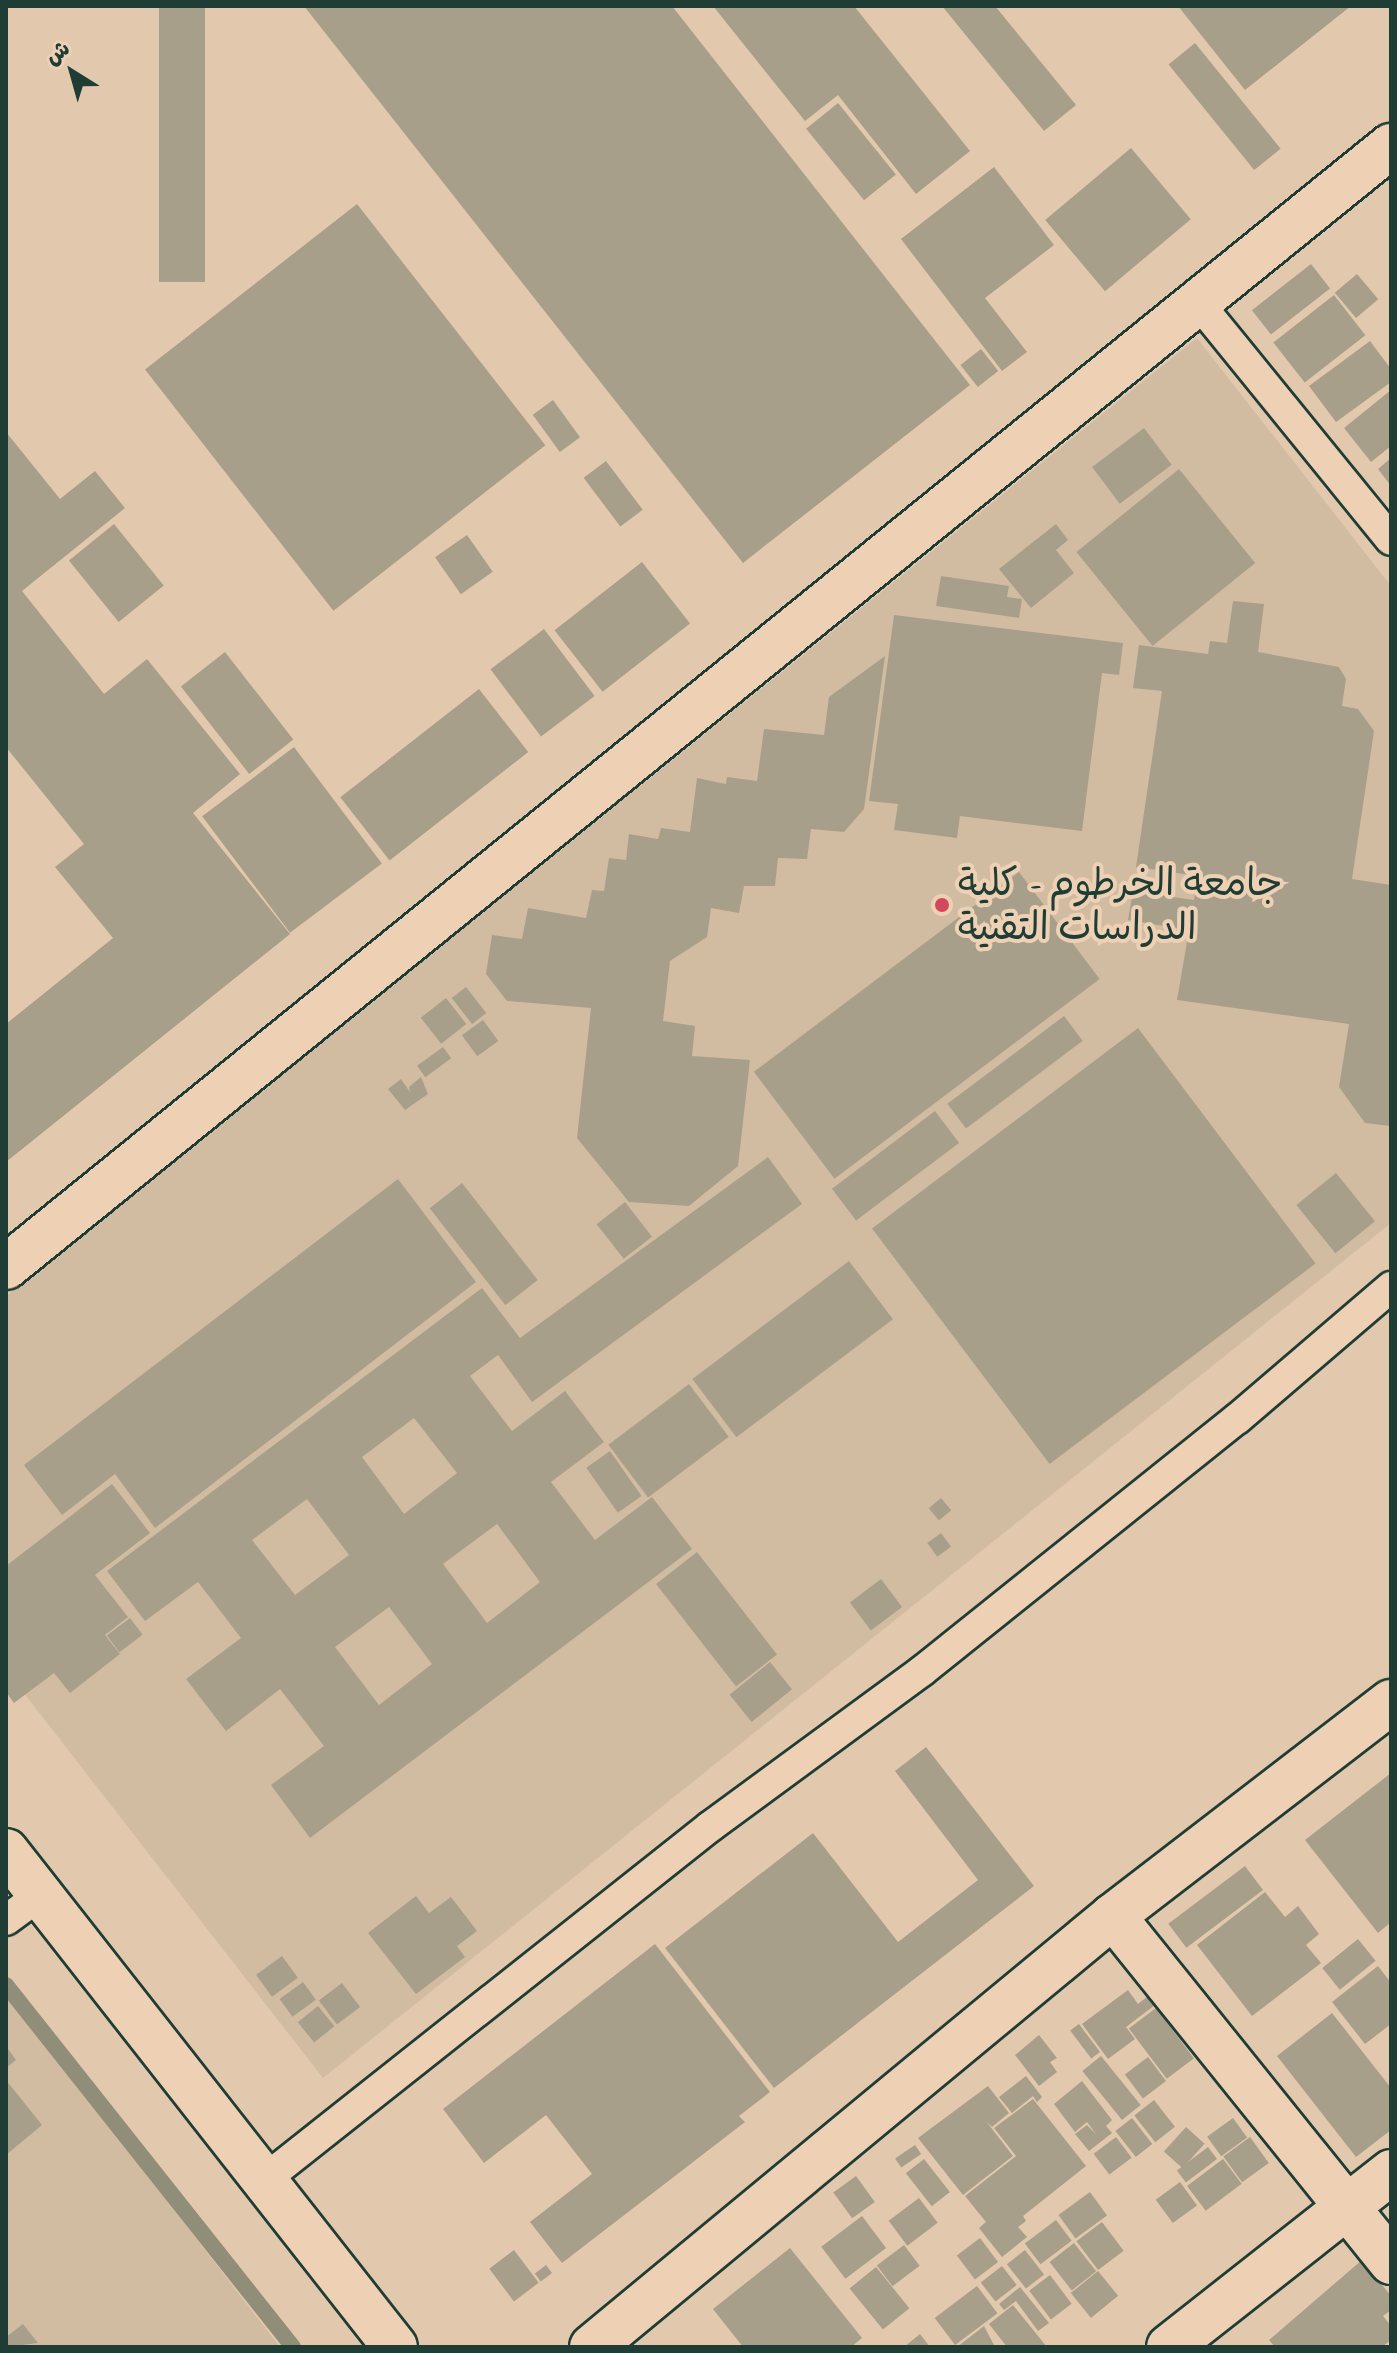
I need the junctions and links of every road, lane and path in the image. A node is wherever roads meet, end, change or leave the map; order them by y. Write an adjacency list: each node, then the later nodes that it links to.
1 (1391, 146): 2 (street)
2 (1196, 300): 3 (lane); 4 (street)
3 (1391, 540)
4 (6, 1267)
5 (1391, 1287): 11 (lane)
6 (1391, 1702): 9 (street)
7 (6, 1851): 8 (street)
8 (23, 1907): 11 (street)
9 (1113, 1916): 12 (street); 15 (street)
10 (1391, 2172): 12 (street)
11 (264, 2180): 14 (street)
12 (1346, 2208): 13 (street); 16 (street)
13 (1391, 2262)
14 (395, 2347)
15 (592, 2347)
16 (1169, 2347)

